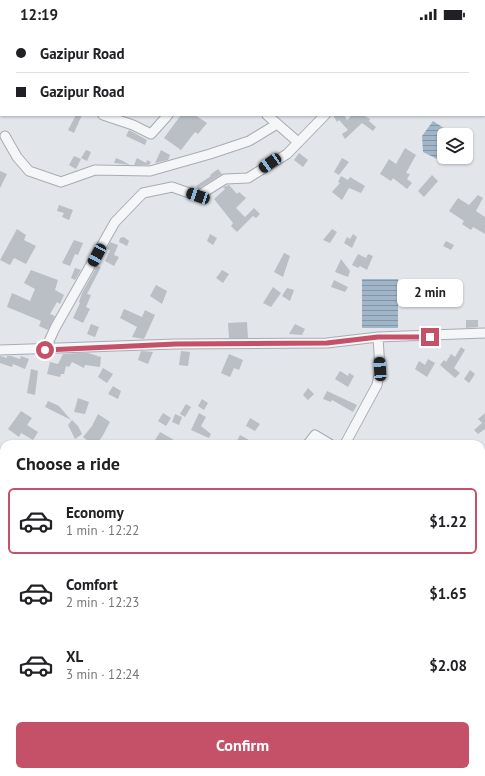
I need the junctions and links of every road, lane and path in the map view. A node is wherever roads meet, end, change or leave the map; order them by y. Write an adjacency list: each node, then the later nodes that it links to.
1 (107, 116): 2 (street)
2 (167, 116)
3 (268, 116): 5 (street)
4 (324, 116): 7 (street)
5 (277, 124): 6 (street); 7 (street)
6 (4, 136)
7 (298, 142): 11 (street)
8 (485, 333): 9 (street)
9 (378, 337): 11 (street); 14 (street)
10 (0, 350): 11 (street)
11 (45, 350)
12 (311, 440): 13 (street)
13 (323, 440)
14 (347, 440)

